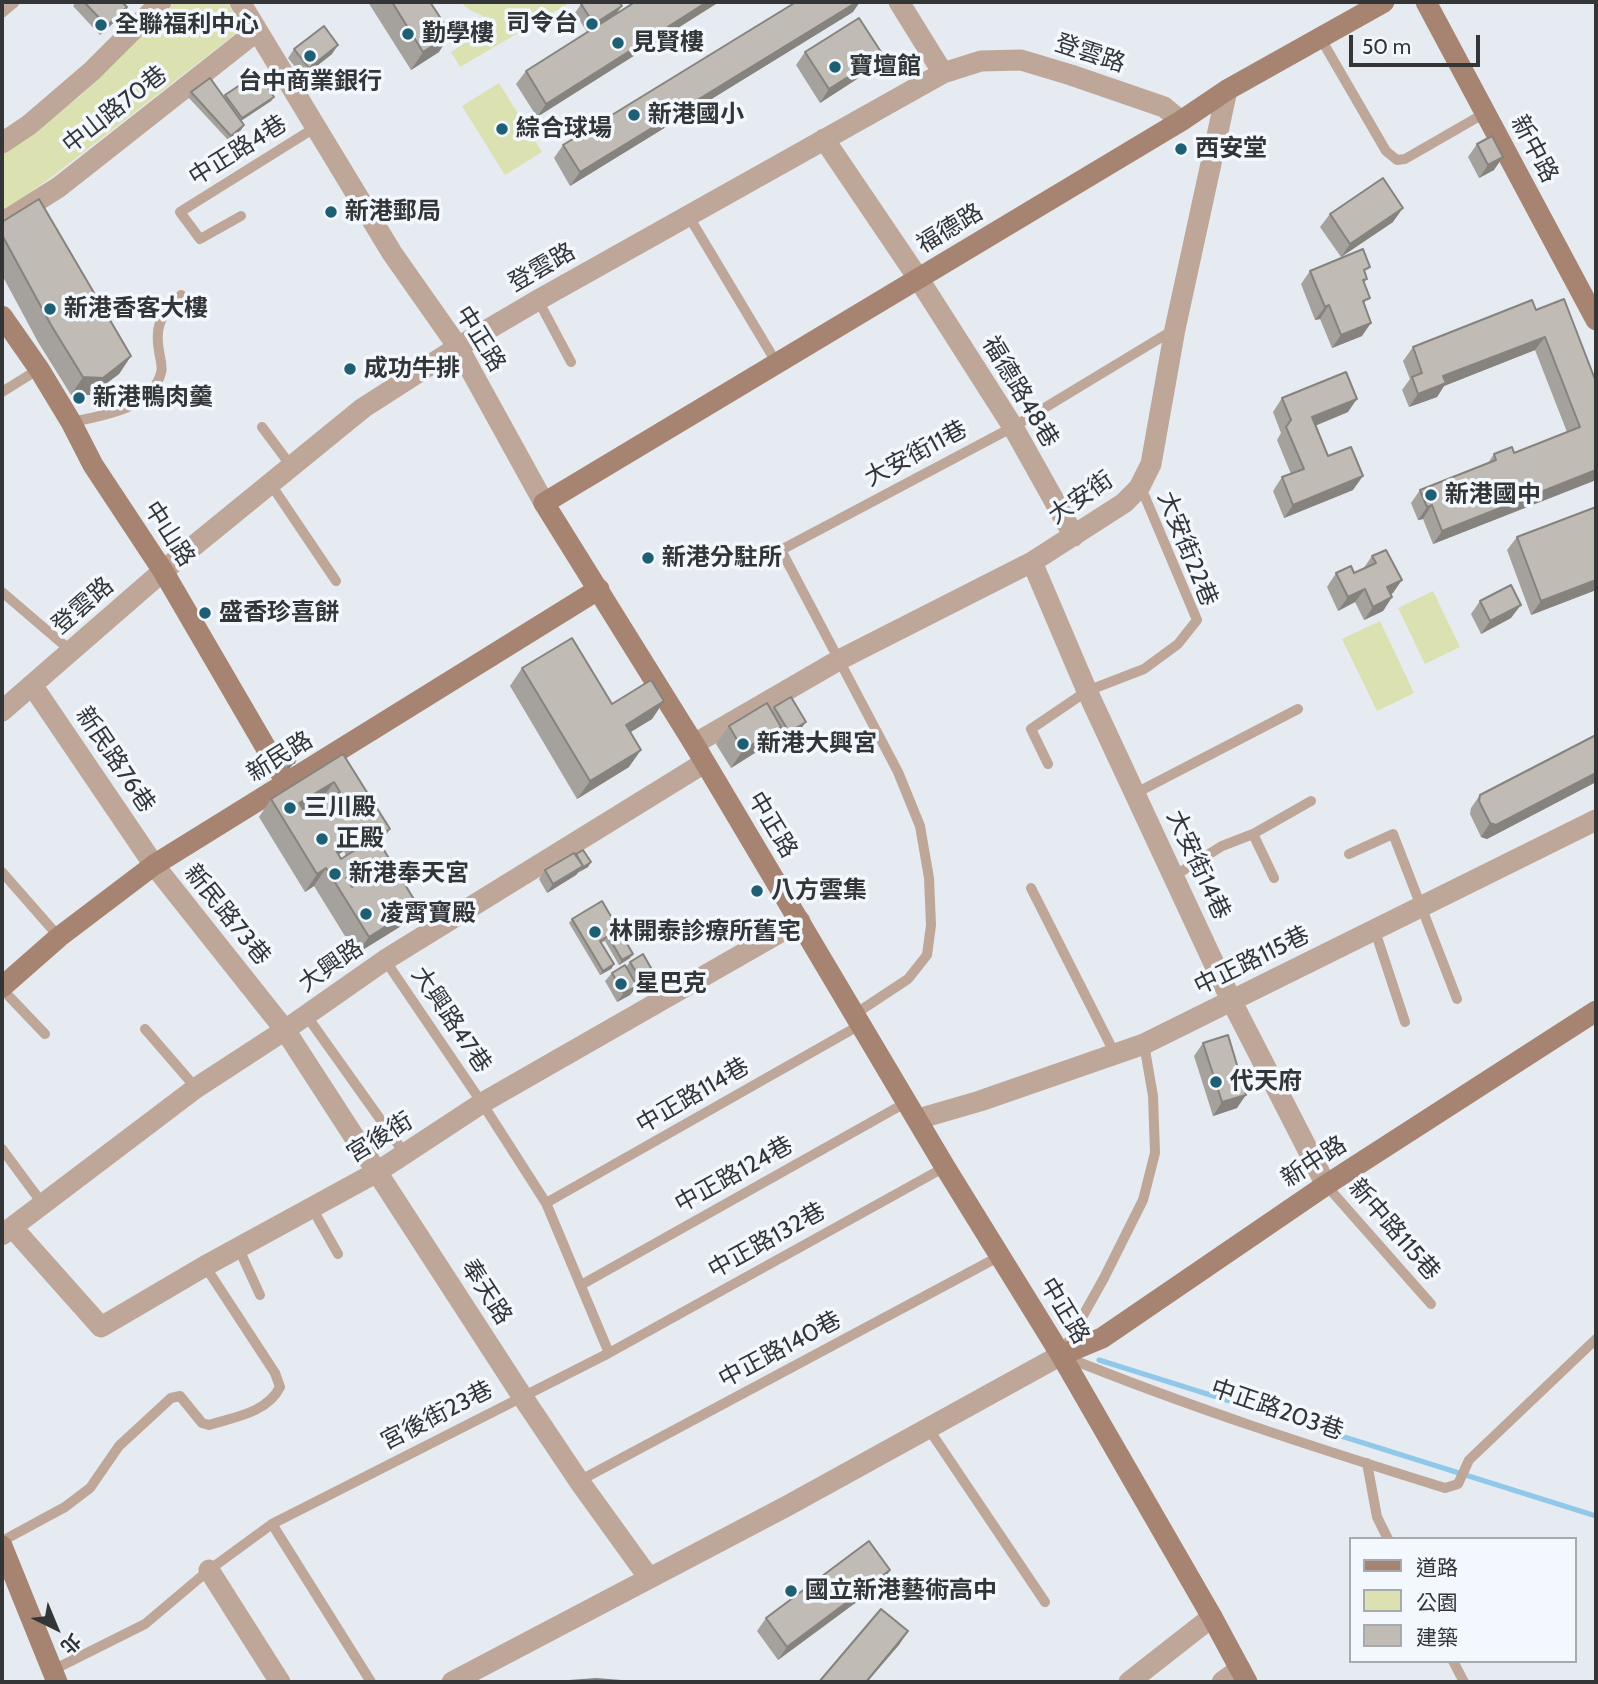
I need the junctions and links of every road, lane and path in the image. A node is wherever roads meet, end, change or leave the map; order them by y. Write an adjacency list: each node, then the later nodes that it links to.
1 (161, 2): 16 (street)
2 (240, 2): 8 (street, 中正路)
3 (899, 2): 10 (street)
4 (1384, 2): 9 (main road, 福德路)
5 (1426, 2): 12 (main road, 新中路)
6 (14, 3): 7 (lane)
7 (2, 13)
8 (257, 31): 14 (street, 中正路); 19 (street, 中山路70巷)
9 (1321, 39): 11 (main road, 福德路); 12 (lane)
10 (943, 73): 13 (street, 登雲路); 15 (street, 登雲路)
11 (1227, 90): 13 (main road, 福德路); 25 (street, 大安街)
12 (1485, 113): 23 (main road, 新中路)
13 (1181, 121): 20 (main road, 福德路)
14 (316, 127): 18 (lane, 中正路4巷); 26 (street, 中正路)
15 (824, 139): 17 (street, 登雲路); 20 (street, 福德路48巷)
16 (2, 143)
17 (688, 215): 22 (street, 登雲路); 28 (lane)
18 (241, 216)
19 (2, 223)
20 (918, 278): 28 (main road, 福德路); 33 (street, 福德路48巷)
21 (181, 295): 31 (lane)
22 (538, 300): 26 (street, 登雲路); 27 (lane)
23 (1594, 312)
24 (2, 316): 29 (main road, 中山路)
25 (1175, 329): 33 (lane, 大安街11巷); 36 (street, 大安街)
26 (457, 347): 34 (street, 登雲路); 37 (street, 中正路)
27 (572, 362)
28 (776, 362): 37 (main road, 福德路)
29 (39, 369): 30 (lane); 31 (main road, 中山路)
30 (2, 392)
31 (71, 422): 40 (main road, 中山路)
32 (262, 427): 34 (lane)
33 (1013, 427): 38 (street, 福德路48巷); 45 (lane, 大安街11巷)
34 (291, 466): 35 (street, 登雲路)
35 (270, 483): 40 (street, 登雲路); 41 (lane)
36 (1139, 488): 38 (street, 大安街); 47 (lane, 大安街22巷)
37 (544, 503): 42 (main road, 中正路)
38 (1074, 536): 39 (street, 大安街)
39 (1032, 562): 45 (street, 大安街); 47 (street, 大安街14巷)
40 (163, 571): 44 (street, 登雲路); 52 (main road, 中山路)
41 (337, 581)
42 (599, 589): 50 (main road, 中正路); 52 (main road, 新民路)
43 (2, 592): 44 (lane)
44 (71, 651): 46 (street, 登雲路)
45 (839, 660): 50 (street, 大安街); 73 (lane, 中正路114巷)
46 (32, 685): 49 (street, 登雲路); 58 (street, 新民路76巷)
47 (1087, 691): 51 (lane); 53 (street, 大安街14巷)
48 (1298, 709): 53 (lane)
49 (2, 711)
50 (699, 753): 64 (main road, 中正路); 67 (street, 大興路)
51 (1048, 765)
52 (286, 784): 58 (main road, 新民路)
53 (1136, 793): 60 (street, 大安街14巷)
54 (1311, 801): 56 (lane)
55 (1596, 820): 63 (street, 中正路115巷)
56 (1253, 834): 60 (lane); 61 (lane)
57 (1349, 855): 63 (lane)
58 (154, 865): 66 (main road, 新民路); 76 (street, 新民路73巷)
59 (2, 872): 66 (lane)
60 (1174, 876): 70 (street, 大安街14巷)
61 (1274, 878)
62 (1031, 888): 79 (lane)
63 (1421, 908): 65 (street, 中正路115巷); 69 (lane)
64 (800, 921): 73 (main road, 中正路); 81 (street, 宮後街)
65 (1375, 931): 70 (street, 中正路115巷); 74 (lane)
66 (59, 937): 68 (main road, 新民路)
67 (385, 960): 72 (street, 大興路); 81 (lane, 大興路47巷)
68 (2, 988): 77 (lane)
69 (1457, 999)
70 (1231, 1000): 78 (street, 中正路115巷); 87 (street, 大安街14巷)
71 (1596, 1011): 87 (main road, 新中路)
72 (306, 1015): 76 (street, 大興路); 84 (lane)
73 (858, 1020): 82 (main road, 中正路); 89 (lane, 中正路114巷)
74 (1405, 1022)
75 (145, 1029): 80 (lane)
76 (285, 1030): 80 (street, 大興路); 86 (street, 奉天路)
77 (45, 1034)
78 (1144, 1044): 79 (street, 中正路115巷); 101 (lane)
79 (1115, 1054): 82 (street, 中正路115巷)
80 (196, 1088): 88 (street, 大興路)
81 (482, 1103): 84 (street, 宮後街); 89 (lane)
82 (913, 1111): 85 (main road, 中正路); 96 (lane, 中正路124巷)
83 (2, 1150): 88 (lane)
84 (405, 1154): 86 (street, 宮後街)
85 (945, 1167): 94 (main road, 中正路); 100 (lane, 中正路132巷)
86 (377, 1172): 90 (street, 宮後街); 102 (street, 奉天路)
87 (1326, 1185): 98 (lane, 新中路115巷); 101 (main road, 新中路)
88 (42, 1202): 91 (street, 大興路)
89 (546, 1203): 96 (lane)
90 (312, 1208): 92 (street, 宮後街); 93 (lane)
91 (7, 1231): 95 (street, 宮後街)
92 (238, 1247): 95 (street, 宮後街); 97 (lane)
93 (338, 1254)
94 (1000, 1256): 101 (main road, 中正路); 105 (lane, 中正路140巷)
95 (205, 1265): 108 (lane)
96 (580, 1285): 100 (lane)
97 (260, 1295)
98 (1431, 1304)
99 (1596, 1339): 104 (lane, 中正路203巷)
100 (609, 1353): 102 (lane, 宮後街23巷)
101 (1061, 1355): 103 (street); 104 (lane, 中正路203巷); 113 (main road, 中正路)
102 (522, 1396): 105 (street, 奉天路); 106 (lane, 宮後街23巷)
103 (928, 1428): 111 (street); 112 (lane)
104 (1367, 1464): 107 (lane)
105 (579, 1481): 111 (street, 奉天路)
106 (272, 1524): 110 (lane, 宮後街23巷); 118 (lane)
107 (1387, 1537)
108 (2, 1541)
109 (2, 1546): 116 (main road)
110 (209, 1570): 116 (lane, 宮後街23巷); 117 (street)
111 (649, 1578): 119 (street)
112 (1045, 1602)
113 (1212, 1617): 115 (main road, 中正路); 120 (street)
114 (1453, 1663): 122 (lane)
115 (1244, 1676): 121 (street)
116 (54, 1677)
117 (279, 1682)
118 (371, 1682)
119 (452, 1682)
120 (1129, 1682)
121 (1222, 1682)
122 (1464, 1682)

